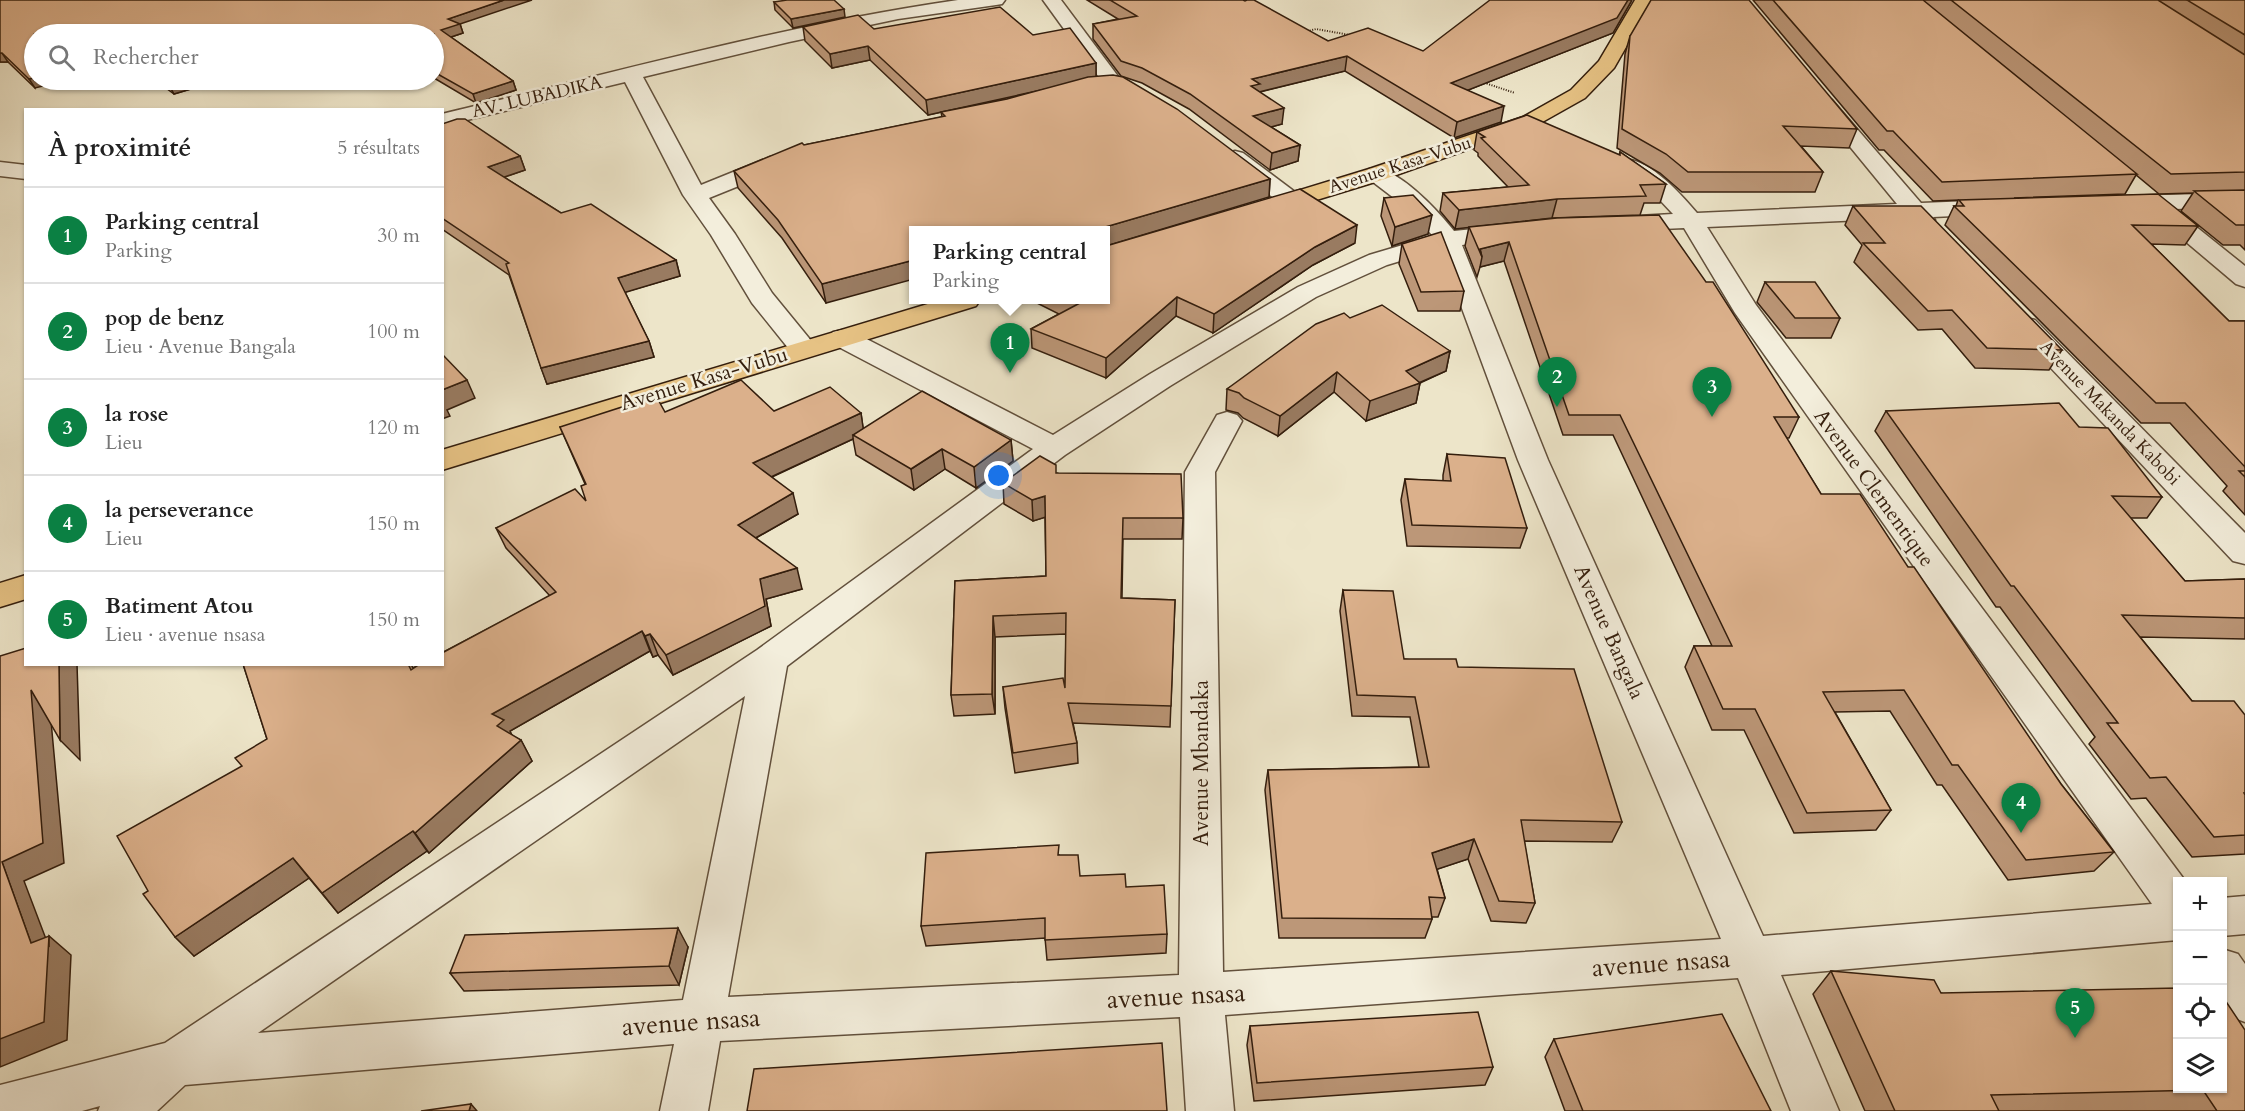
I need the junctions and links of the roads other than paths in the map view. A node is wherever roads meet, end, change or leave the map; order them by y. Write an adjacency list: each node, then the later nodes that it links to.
1 (882, 0): 5 (street)
2 (996, 0): 5 (street, AV. LUBADIKA)
3 (1052, 0): 8 (street)
4 (1644, 0): 10 (highway, Avenue Kasa-Vubu)
5 (898, 14): 6 (street, AV. LUBADIKA)
6 (632, 75): 9 (street, AV. LUBADIKA); 19 (street)
7 (1807, 82): 25 (street)
8 (1087, 86)
9 (444, 120)
10 (1530, 120): 11 (street); 17 (highway, Avenue Kasa-Vubu)
11 (1561, 134)
12 (1216, 144): 20 (street)
13 (1602, 152): 27 (street, Avenue Clementique)
14 (794, 155): 19 (street)
15 (0, 169): 16 (street)
16 (24, 172)
17 (1377, 174): 20 (highway, Avenue Kasa-Vubu); 31 (street, Avenue Bangala)
18 (2125, 180): 22 (street)
19 (694, 195): 36 (street)
20 (1291, 200): 26 (highway, Avenue Kasa-Vubu)
21 (2245, 200): 22 (street)
22 (2152, 203): 23 (street); 32 (street)
23 (2104, 204)
24 (2020, 206): 25 (street)
25 (1913, 209): 27 (street); 30 (street)
26 (1248, 213)
27 (1693, 222): 28 (street); 44 (street, Avenue Clementique)
28 (1596, 225)
29 (1538, 230): 31 (street)
30 (1938, 235)
31 (1448, 239): 38 (street); 48 (street, Avenue Bangala)
32 (2245, 279)
33 (954, 304): 35 (highway, Avenue Kasa-Vubu)
34 (2012, 312): 40 (street, Avenue Makanda Kabobi)
35 (843, 338): 36 (highway, Avenue Kasa-Vubu); 38 (street)
36 (803, 348): 39 (highway, Avenue Kasa-Vubu)
37 (1227, 421): 50 (street, Avenue Mbandaka)
38 (1054, 448): 43 (street)
39 (444, 459)
40 (2245, 553)
41 (24, 588): 42 (highway)
42 (0, 595)
43 (770, 660): 52 (street); 53 (street)
44 (2173, 898)
45 (2245, 915): 46 (street)
46 (2227, 917)
47 (2173, 921): 48 (street, avenue nsasa)
48 (1751, 957): 50 (street, avenue nsasa); 58 (street, Avenue Bangala)
49 (2227, 975): 51 (street)
50 (1201, 995): 52 (street, avenue nsasa); 57 (street, Avenue Mbandaka)
51 (2245, 1001)
52 (702, 1020): 53 (street, avenue nsasa); 56 (street)
53 (174, 1063): 54 (street); 55 (street)
54 (0, 1109)
55 (122, 1111)
56 (684, 1111)
57 (1210, 1111)
58 (1815, 1111)

